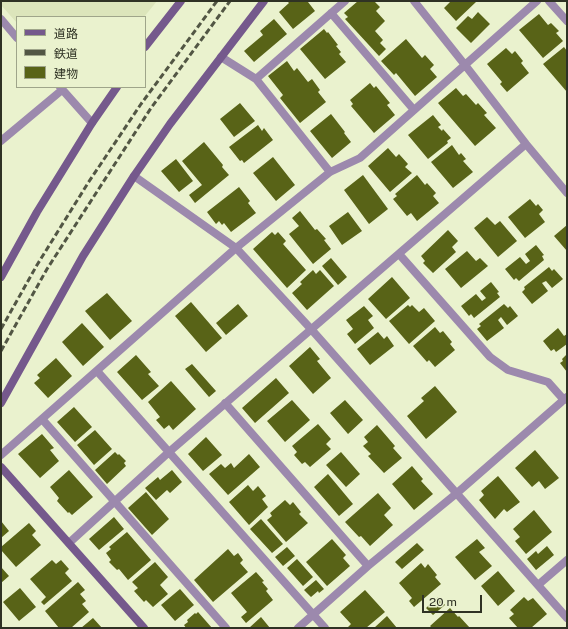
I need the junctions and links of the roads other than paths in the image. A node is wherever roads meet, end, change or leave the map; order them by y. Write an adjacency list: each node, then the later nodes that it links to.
1 (181, 1): 11 (street)
2 (264, 1): 12 (street)
3 (345, 1): 7 (street)
4 (414, 1): 13 (street)
5 (537, 1): 13 (street)
6 (549, 1): 9 (street)
7 (331, 13): 14 (street); 17 (street)
8 (1, 19): 10 (street)
9 (567, 21)
10 (16, 37)
11 (146, 46)
12 (221, 57): 14 (street); 22 (street)
13 (465, 65): 17 (street); 20 (street)
14 (256, 78): 21 (street)
15 (61, 88): 18 (street); 19 (street)
16 (116, 88): 18 (street)
17 (414, 110): 21 (street)
18 (92, 123): 26 (street)
19 (1, 141)
20 (526, 144): 23 (street); 25 (street)
21 (330, 172): 24 (street)
22 (134, 176): 24 (street); 30 (street)
23 (567, 193)
24 (236, 248): 27 (street); 28 (street)
25 (399, 254): 27 (street); 29 (street)
26 (1, 277)
27 (311, 329): 31 (street); 36 (street)
28 (97, 371): 32 (street); 33 (street)
29 (565, 399): 36 (street)
30 (1, 403)
31 (225, 403): 33 (street); 40 (street)
32 (42, 419): 34 (street); 37 (street)
33 (170, 452): 37 (street); 42 (street)
34 (1, 455)
35 (1, 467): 38 (street)
36 (457, 493): 40 (street); 41 (street)
37 (115, 501): 38 (street); 45 (street)
38 (69, 543): 44 (street)
39 (567, 560): 41 (street)
40 (368, 566): 42 (street)
41 (538, 585): 43 (street)
42 (313, 614): 46 (street); 47 (street)
43 (567, 618)
44 (144, 628)
45 (226, 628)
46 (298, 628)
47 (325, 628)

